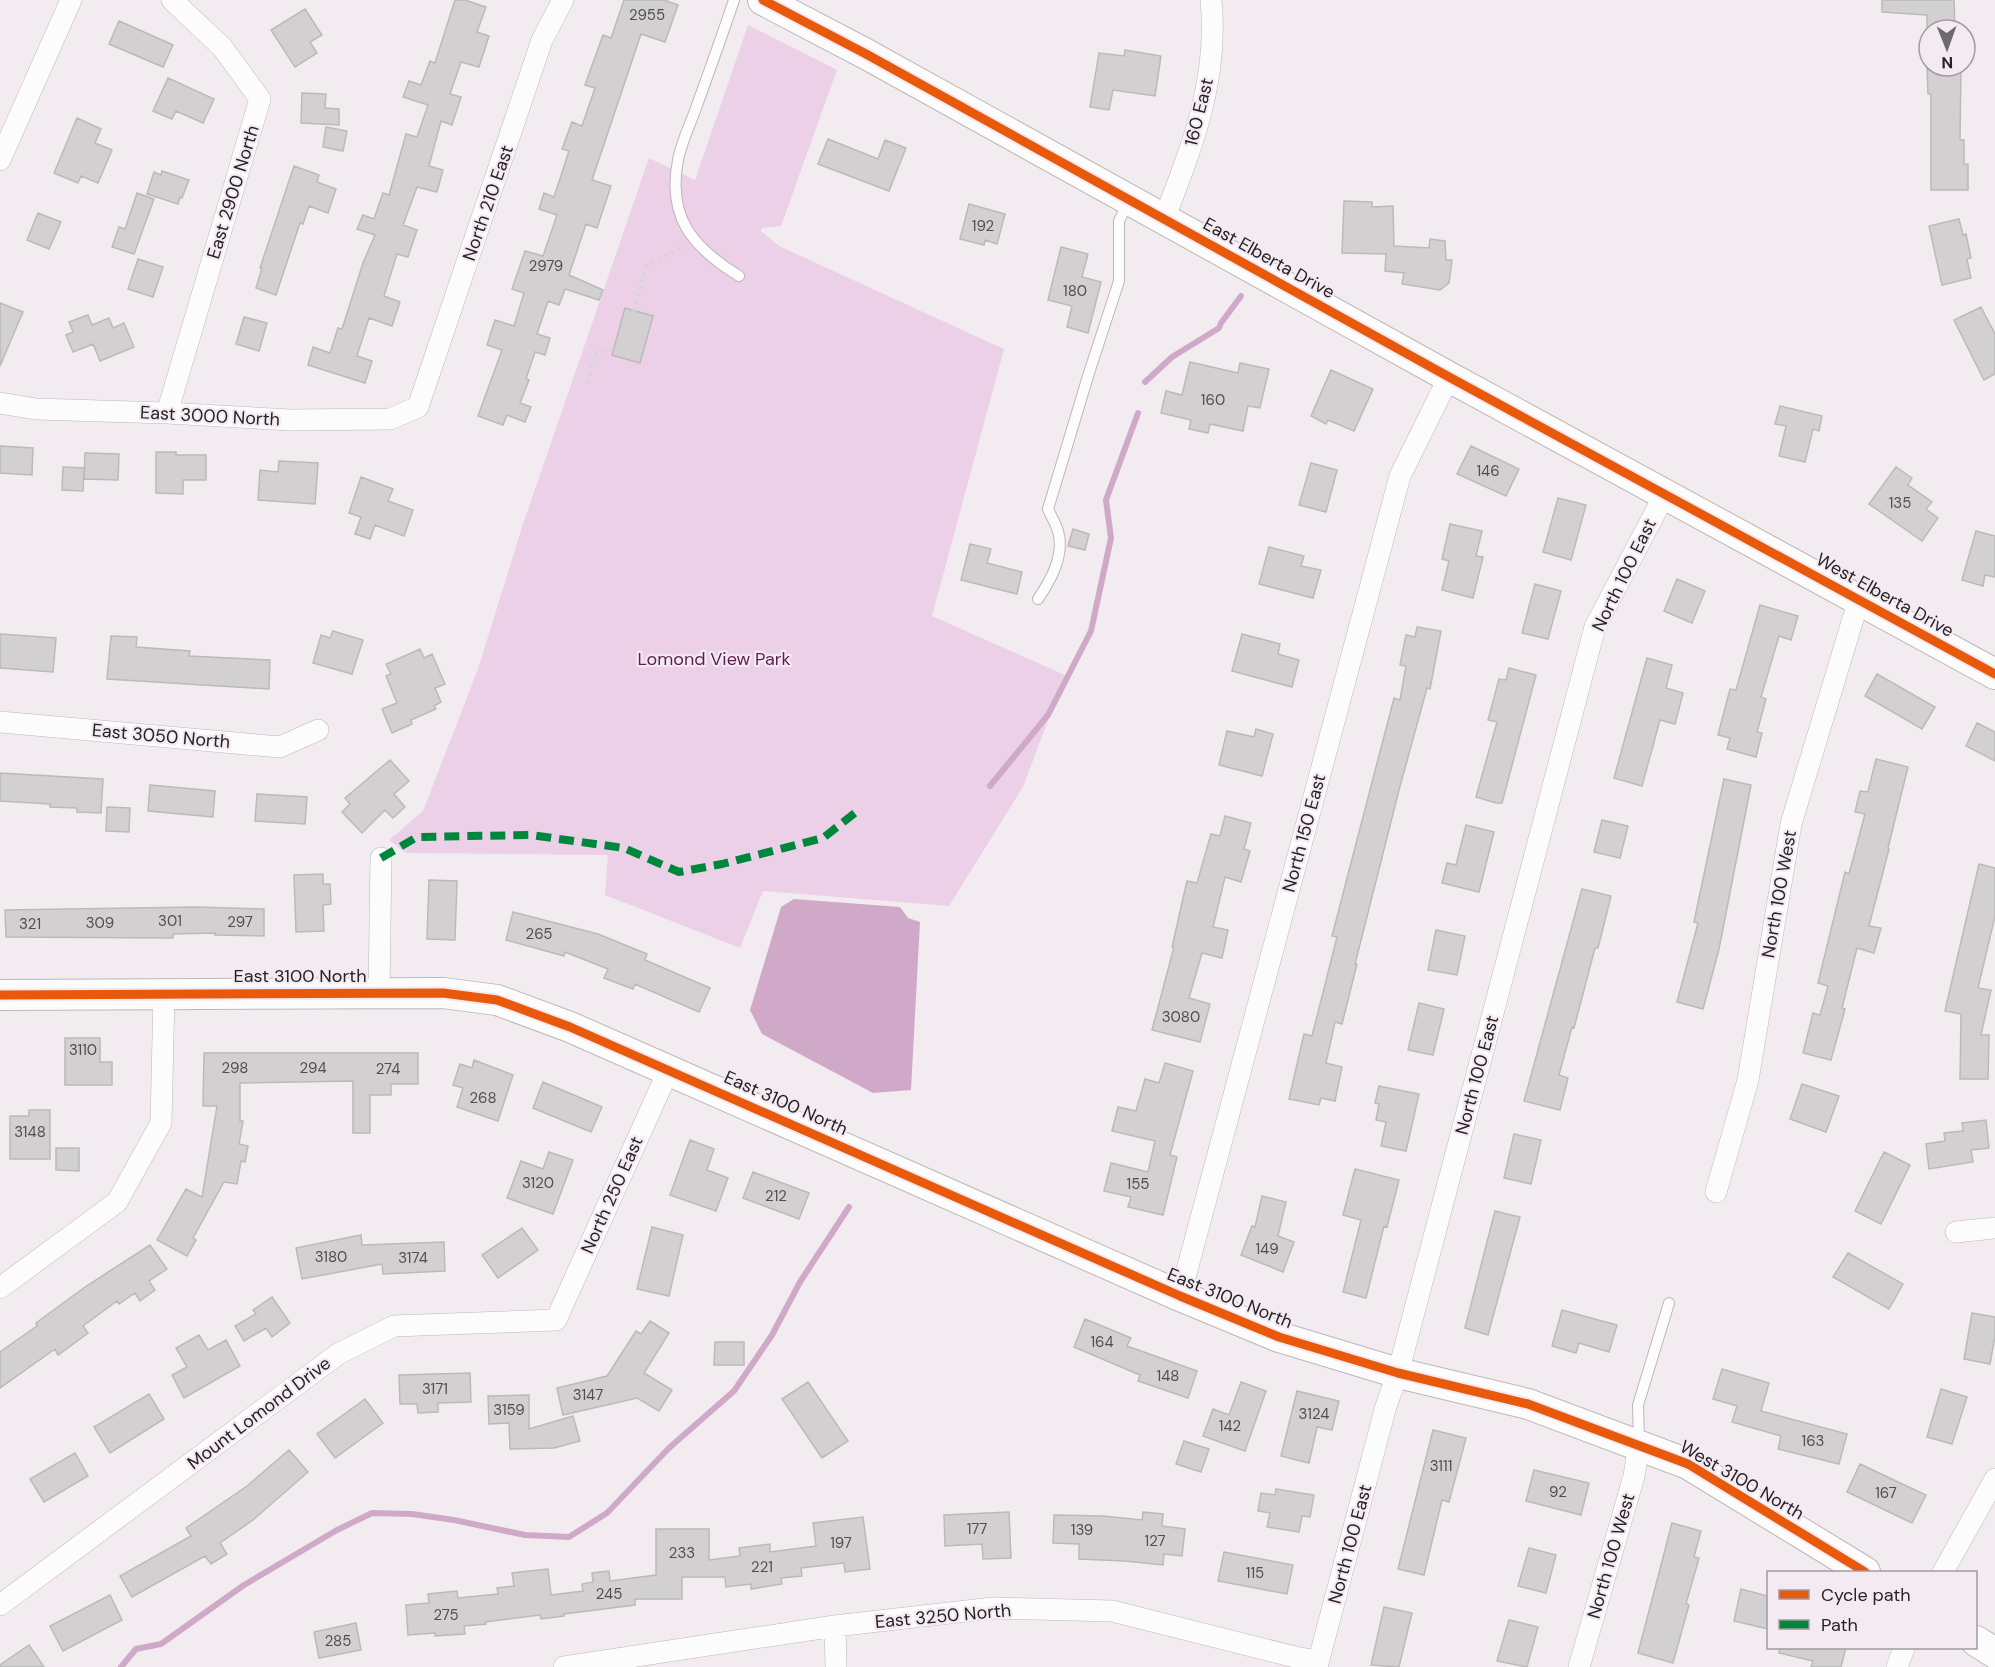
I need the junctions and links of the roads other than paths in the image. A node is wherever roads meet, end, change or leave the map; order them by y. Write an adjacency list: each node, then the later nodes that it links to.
1 (71, 0): 7 (street)
2 (172, 0): 14 (street, East 2900 North)
3 (563, 0): 13 (street, North 210 East)
4 (734, 0): 10 (lane)
5 (764, 0): 8 (street, East Elberta Drive)
6 (1210, 0): 9 (street, 160 East)
7 (0, 160)
8 (1130, 200): 9 (street, East Elberta Drive); 17 (lane)
9 (1164, 219): 11 (street, East Elberta Drive)
10 (739, 276)
11 (1449, 377): 15 (street, East Elberta Drive); 31 (street, North 150 East)
12 (0, 403): 14 (street, East 3000 North)
13 (418, 407): 14 (street, East 3000 North)
14 (167, 412)
15 (1665, 494): 16 (street, East Elberta Drive); 34 (street, North 100 East)
16 (1760, 544): 18 (street, West Elberta Drive)
17 (1038, 599)
18 (1859, 599): 19 (street, West Elberta Drive); 27 (street, North 100 West)
19 (1995, 674)
20 (0, 722): 21 (street, East 3050 North)
21 (318, 730)
22 (381, 858): 23 (street)
23 (380, 992): 24 (street, East 3100 North); 26 (street, East 3100 North)
24 (164, 994): 25 (street, East 3100 North); 30 (street)
25 (0, 995)
26 (669, 1069): 31 (street, East 3100 North); 33 (street, North 250 East)
27 (1716, 1192)
28 (1995, 1228): 29 (street)
29 (1956, 1232)
30 (0, 1288)
31 (1180, 1296): 34 (street, East 3100 North)
32 (1669, 1303): 36 (lane)
33 (556, 1320): 40 (street, Mount Lomond Drive)
34 (1398, 1373): 35 (street, East 3100 North); 45 (street, North 100 East)
35 (1528, 1404): 36 (street, West 3100 North)
36 (1639, 1445): 38 (street, West 3100 North); 48 (street, North 100 West)
37 (1995, 1479): 39 (street)
38 (1864, 1571)
39 (1944, 1571)
40 (0, 1605)
41 (835, 1626): 45 (street, East 3250 North); 46 (street, East 3250 North); 47 (street)
42 (1977, 1642): 44 (street)
43 (1903, 1649): 49 (street)
44 (1995, 1653)
45 (1318, 1664)
46 (564, 1667)
47 (836, 1667)
48 (1579, 1667)
49 (1897, 1667)

